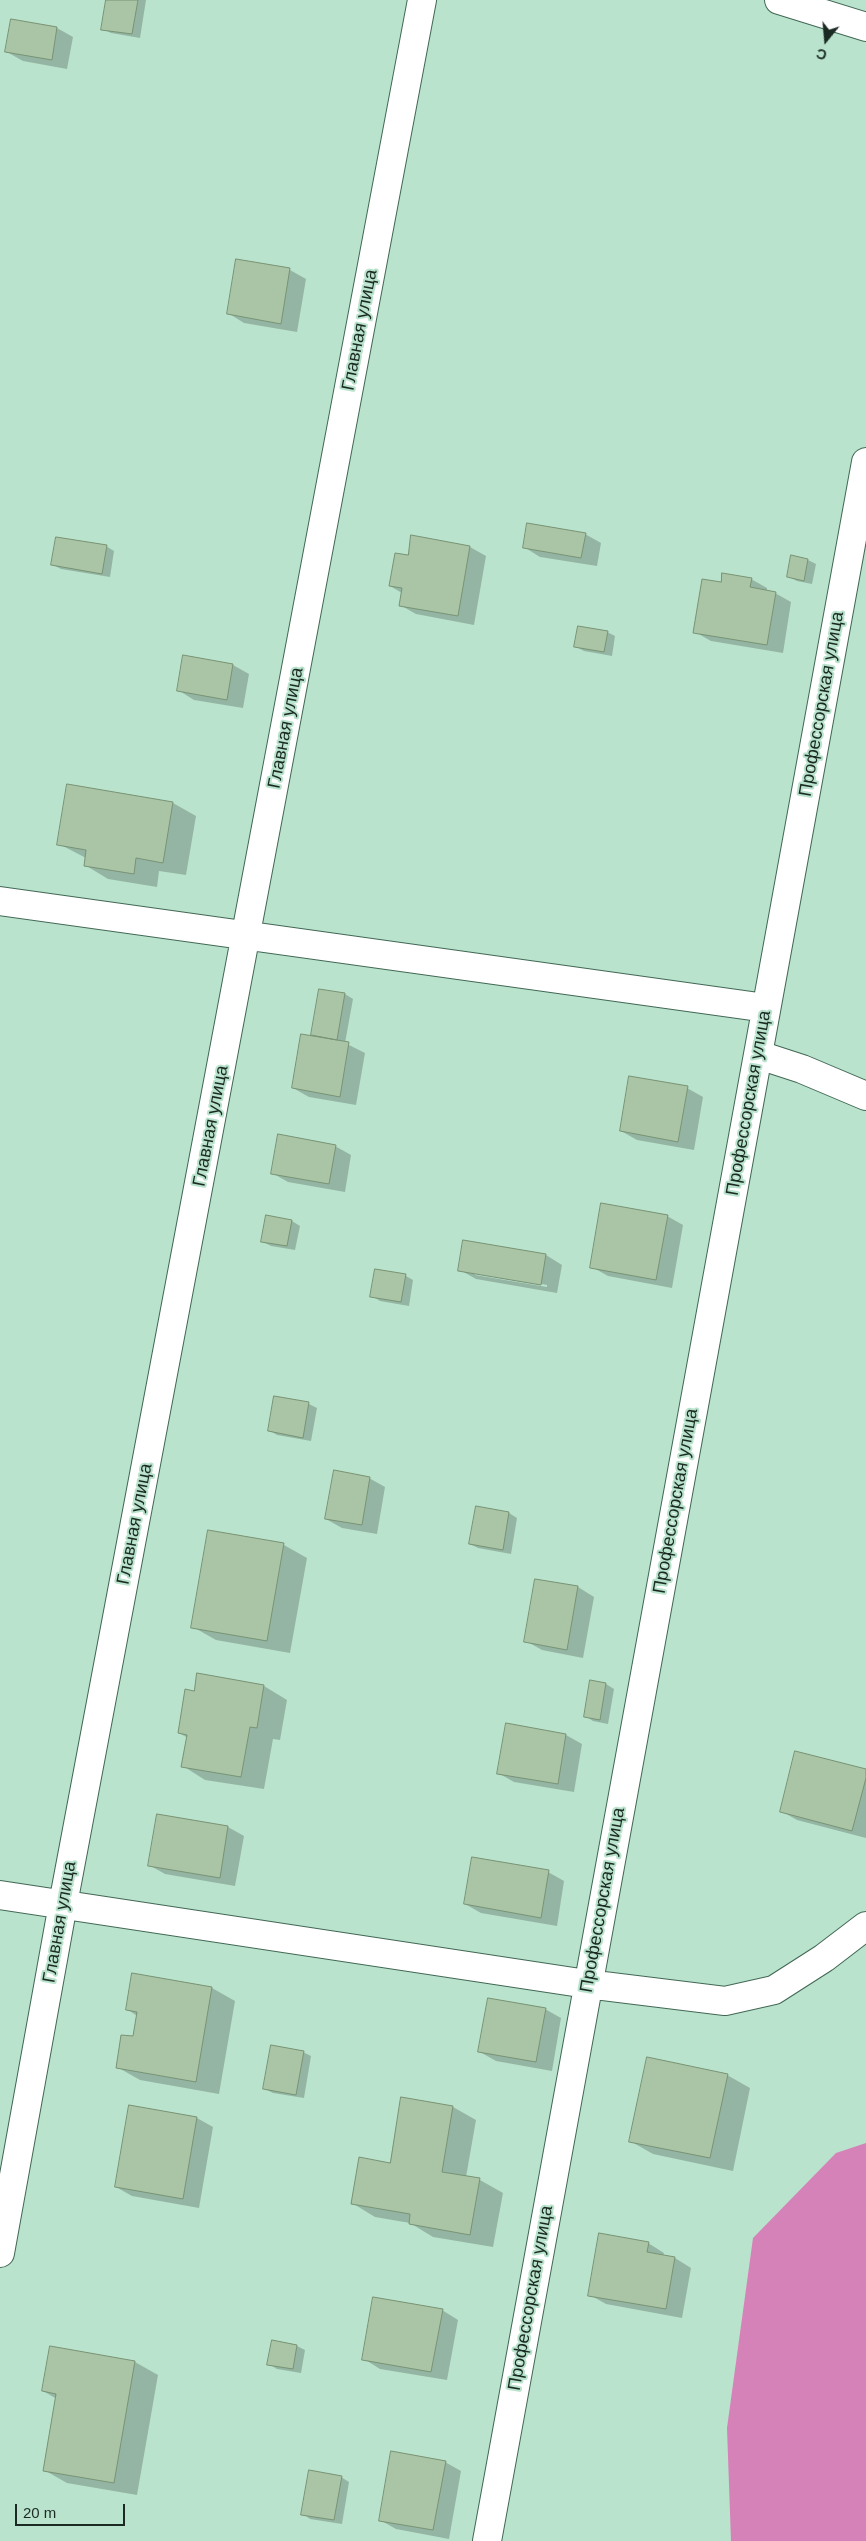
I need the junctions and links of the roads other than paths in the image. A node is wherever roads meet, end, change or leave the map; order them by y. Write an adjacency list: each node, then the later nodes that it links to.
1 (422, 0): 6 (street, Главная улица)
2 (779, 0): 3 (street)
3 (866, 27)
4 (866, 462): 7 (street, Профессорская улица)
5 (0, 901): 6 (street)
6 (247, 936): 7 (street); 11 (street, Главная улица)
7 (766, 1008): 8 (street, Профессорская улица)
8 (759, 1054): 9 (street); 13 (street, Профессорская улица)
9 (866, 1096)
10 (0, 1895): 11 (street)
11 (63, 1904): 13 (street); 14 (street, Главная улица)
12 (866, 1926): 13 (street)
13 (587, 1984): 15 (street, Профессорская улица)
14 (0, 2253)
15 (487, 2541)

